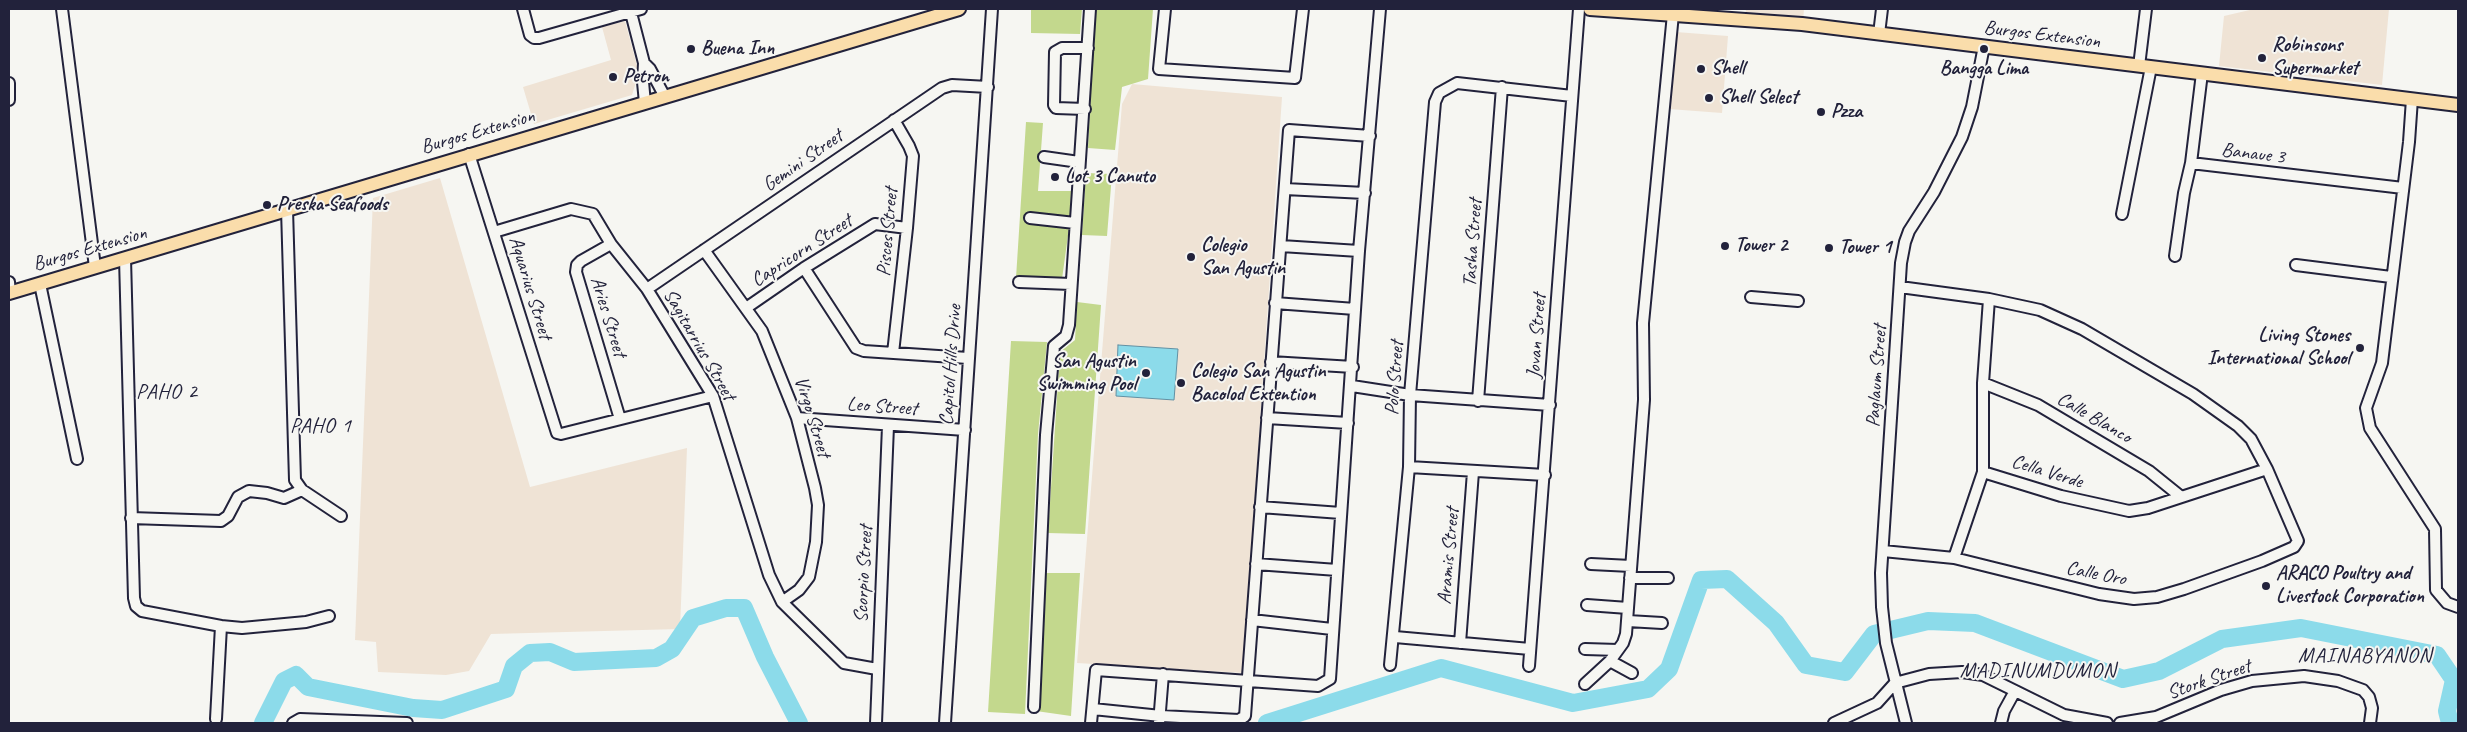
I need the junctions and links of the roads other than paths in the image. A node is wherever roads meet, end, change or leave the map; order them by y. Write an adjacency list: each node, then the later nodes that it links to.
1 (62, 9): 53 (street)
2 (522, 9): 13 (street)
3 (959, 9): 25 (main road, Burgos Extension)
4 (992, 9): 22 (street, Capitol Hills Drive)
5 (1090, 9): 17 (street)
6 (1165, 9): 7 (street)
7 (1303, 9)
8 (1380, 9): 32 (street)
9 (1579, 9): 24 (street, Jovan Street)
10 (1590, 9): 14 (main road, Burgos Extension)
11 (1882, 9): 15 (street)
12 (2146, 9): 19 (street)
13 (634, 10): 18 (street)
14 (1673, 14): 15 (main road, Burgos Extension); 100 (street)
15 (1879, 34): 16 (main road, Burgos Extension)
16 (1984, 46): 19 (main road, Burgos Extension); 59 (street, Paglaum Street)
17 (1088, 48): 30 (street); 30 (street)
18 (644, 62): 25 (street); 28 (street)
19 (2145, 66): 20 (main road, Burgos Extension); 41 (street)
20 (2202, 73): 26 (main road, Burgos Extension); 36 (street)
21 (9, 83): 27 (street)
22 (988, 87): 31 (street, Gemini Street); 69 (street, Capitol Hills Drive)
23 (1502, 87): 24 (street); 74 (street, Polo Street); 76 (street, Tasha Street)
24 (1572, 96): 77 (street, Jovan Street)
25 (665, 97): 28 (main road, Burgos Extension)
26 (2412, 99): 29 (main road, Burgos Extension); 37 (street)
27 (9, 100)
28 (645, 103): 33 (main road, Burgos Extension)
29 (2458, 105)
30 (1084, 109): 35 (street)
31 (894, 120): 44 (street, Pisces Street); 48 (street, Gemini Street)
32 (1370, 136): 38 (street); 39 (street)
33 (469, 154): 40 (main road, Burgos Extension); 45 (street, Aquarius Street)
34 (1044, 157): 35 (street)
35 (1080, 162): 43 (street)
36 (2191, 164): 37 (street, Banaue 3); 50 (street, Banaue 3)
37 (2403, 188): 55 (street)
38 (1284, 189): 39 (street); 47 (street)
39 (1365, 193): 49 (street)
40 (287, 210): 51 (main road, Burgos Extension); 90 (street)
41 (2122, 214)
42 (1030, 218): 43 (street)
43 (1075, 223): 58 (street)
44 (907, 228): 54 (street, Capricorn Street); 68 (street, Pisces Street)
45 (494, 232): 46 (street, Sagitarrius Street); 80 (street, Aquarius Street)
46 (612, 244): 61 (street, Sagitarrius Street); 80 (street, Aries Street)
47 (1281, 246): 49 (street); 65 (street)
48 (704, 250): 61 (street, Gemini Street); 66 (street, Virgo Street)
49 (1359, 251): 67 (street)
50 (2175, 256)
51 (124, 258): 53 (main road, Burgos Extension); 95 (street)
52 (2296, 265): 55 (street)
53 (95, 267): 57 (main road, Burgos Extension)
54 (804, 268): 66 (street, Capricorn Street); 68 (street)
55 (2391, 277): 107 (street)
56 (1019, 282): 58 (street)
57 (40, 284): 60 (main road, Burgos Extension); 84 (street)
58 (1071, 284): 129 (street)
59 (1900, 287): 63 (street); 96 (street, Paglaum Street)
60 (9, 289)
61 (647, 289): 75 (street, Sagitarrius Street)
62 (1751, 297): 64 (street)
63 (1989, 299): 72 (street, Cella Verde); 86 (street)
64 (1798, 301)
65 (1275, 303): 67 (street); 70 (street)
66 (746, 308): 78 (street, Virgo Street)
67 (1355, 309): 71 (street)
68 (893, 353): 69 (street)
69 (968, 358): 83 (street, Capitol Hills Drive)
70 (1271, 362): 71 (street); 79 (street)
71 (1353, 367): 73 (street)
72 (1983, 383): 88 (street, Cella Verde); 91 (street, Calle Blanco)
73 (1352, 386): 74 (street); 81 (street)
74 (1410, 395): 76 (street); 85 (street, Polo Street)
75 (713, 396): 80 (street); 104 (street, Sagitarrius Street)
76 (1478, 400): 77 (street)
77 (1550, 406): 89 (street, Jovan Street)
78 (797, 418): 82 (street, Leo Street); 104 (street, Virgo Street)
79 (1267, 418): 81 (street); 92 (street)
80 (620, 419)
81 (1348, 423): 93 (street)
82 (888, 426): 83 (street, Leo Street); 122 (street, Scorpio Street)
83 (965, 430): 136 (street, Capitol Hills Drive)
84 (77, 458)
85 (1409, 467): 87 (street); 114 (street, Polo Street)
86 (2267, 469): 91 (street, Cella Verde); 97 (street, Calle Oro)
87 (1473, 472): 89 (street); 115 (street, Aramis Street)
88 (1984, 472): 91 (street, Cella Verde); 97 (street)
89 (1545, 475): 116 (street, Jovan Street)
90 (302, 490): 94 (street); 95 (street)
91 (2180, 496)
92 (1260, 507): 93 (street); 98 (street)
93 (1341, 513): 101 (street)
94 (341, 516)
95 (131, 518): 112 (street)
96 (1883, 551): 97 (street, Calle Oro); 127 (street, Paglaum Street)
97 (1954, 558)
98 (1256, 564): 101 (street); 109 (street)
99 (1591, 564): 100 (street)
100 (1631, 566): 102 (street)
101 (1337, 570): 113 (street)
102 (1630, 578): 103 (street); 106 (street)
103 (1668, 578)
104 (782, 602): 122 (street, Sagitarrius Street)
105 (1587, 605): 106 (street)
106 (1628, 608): 110 (street)
107 (2458, 608)
108 (329, 616): 112 (street)
109 (1252, 620): 113 (street); 125 (street)
110 (1628, 621): 111 (street); 118 (street)
111 (1662, 624)
112 (221, 626): 131 (street)
113 (1332, 629): 125 (street)
114 (1395, 637): 115 (street); 120 (street, Polo Street)
115 (1460, 643): 116 (street)
116 (1530, 649): 121 (street, Jovan Street)
117 (1585, 649): 118 (street)
118 (1618, 650): 119 (street)
119 (1610, 661): 123 (street); 126 (street)
120 (1390, 665)
121 (1529, 666)
122 (877, 669): 135 (street, Scorpio Street)
123 (1632, 673)
124 (1163, 674): 125 (street); 130 (street); 132 (street)
125 (1248, 681): 132 (street)
126 (1585, 684)
127 (1895, 684): 128 (street); 138 (street); 139 (street, Paglaum Street)
128 (2015, 691): 140 (street); 141 (street)
129 (1034, 707)
130 (1093, 709): 132 (street); 137 (street)
131 (216, 719)
132 (1160, 720)
133 (297, 721): 134 (street)
134 (407, 723)
135 (876, 723)
136 (945, 723)
137 (1091, 723)
138 (1834, 723)
139 (1906, 723)
140 (2001, 723)
141 (2107, 723)
142 (2120, 723): 143 (street, Stork Street)
143 (2128, 723): 144 (street, Stork Street)
144 (2370, 723)

